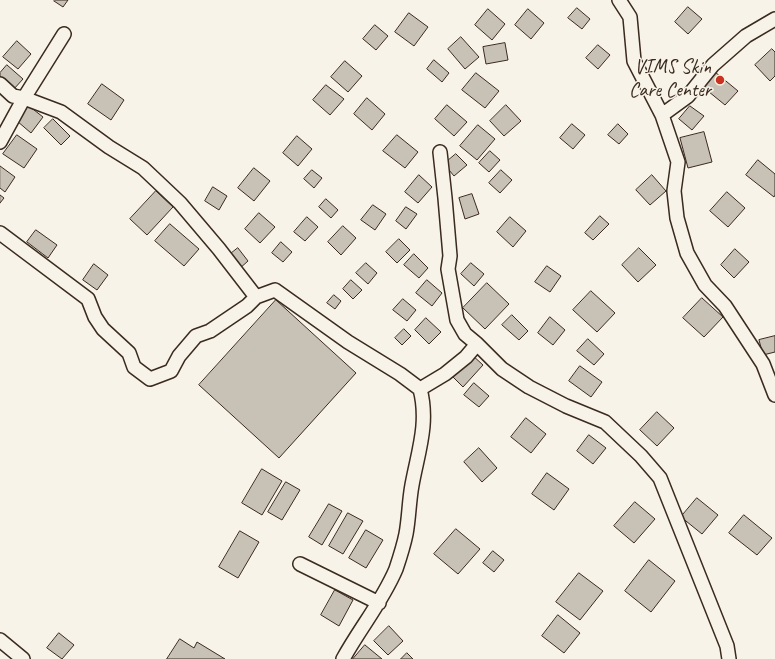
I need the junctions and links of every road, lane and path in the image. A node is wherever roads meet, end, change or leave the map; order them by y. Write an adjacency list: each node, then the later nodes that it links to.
1 (619, 0): 6 (street)
2 (775, 19): 6 (street)
3 (64, 34): 5 (street)
4 (0, 84): 5 (street)
5 (24, 98): 7 (street); 10 (street)
6 (662, 115): 13 (street)
7 (0, 142)
8 (440, 152): 11 (street)
9 (0, 233): 10 (street)
10 (256, 297): 12 (street)
11 (477, 344): 12 (street); 19 (street)
12 (420, 389): 15 (street)
13 (775, 395)
14 (300, 564): 15 (street)
15 (379, 603): 18 (street)
16 (0, 640): 17 (street)
17 (22, 659)
18 (343, 659)
19 (729, 659)

